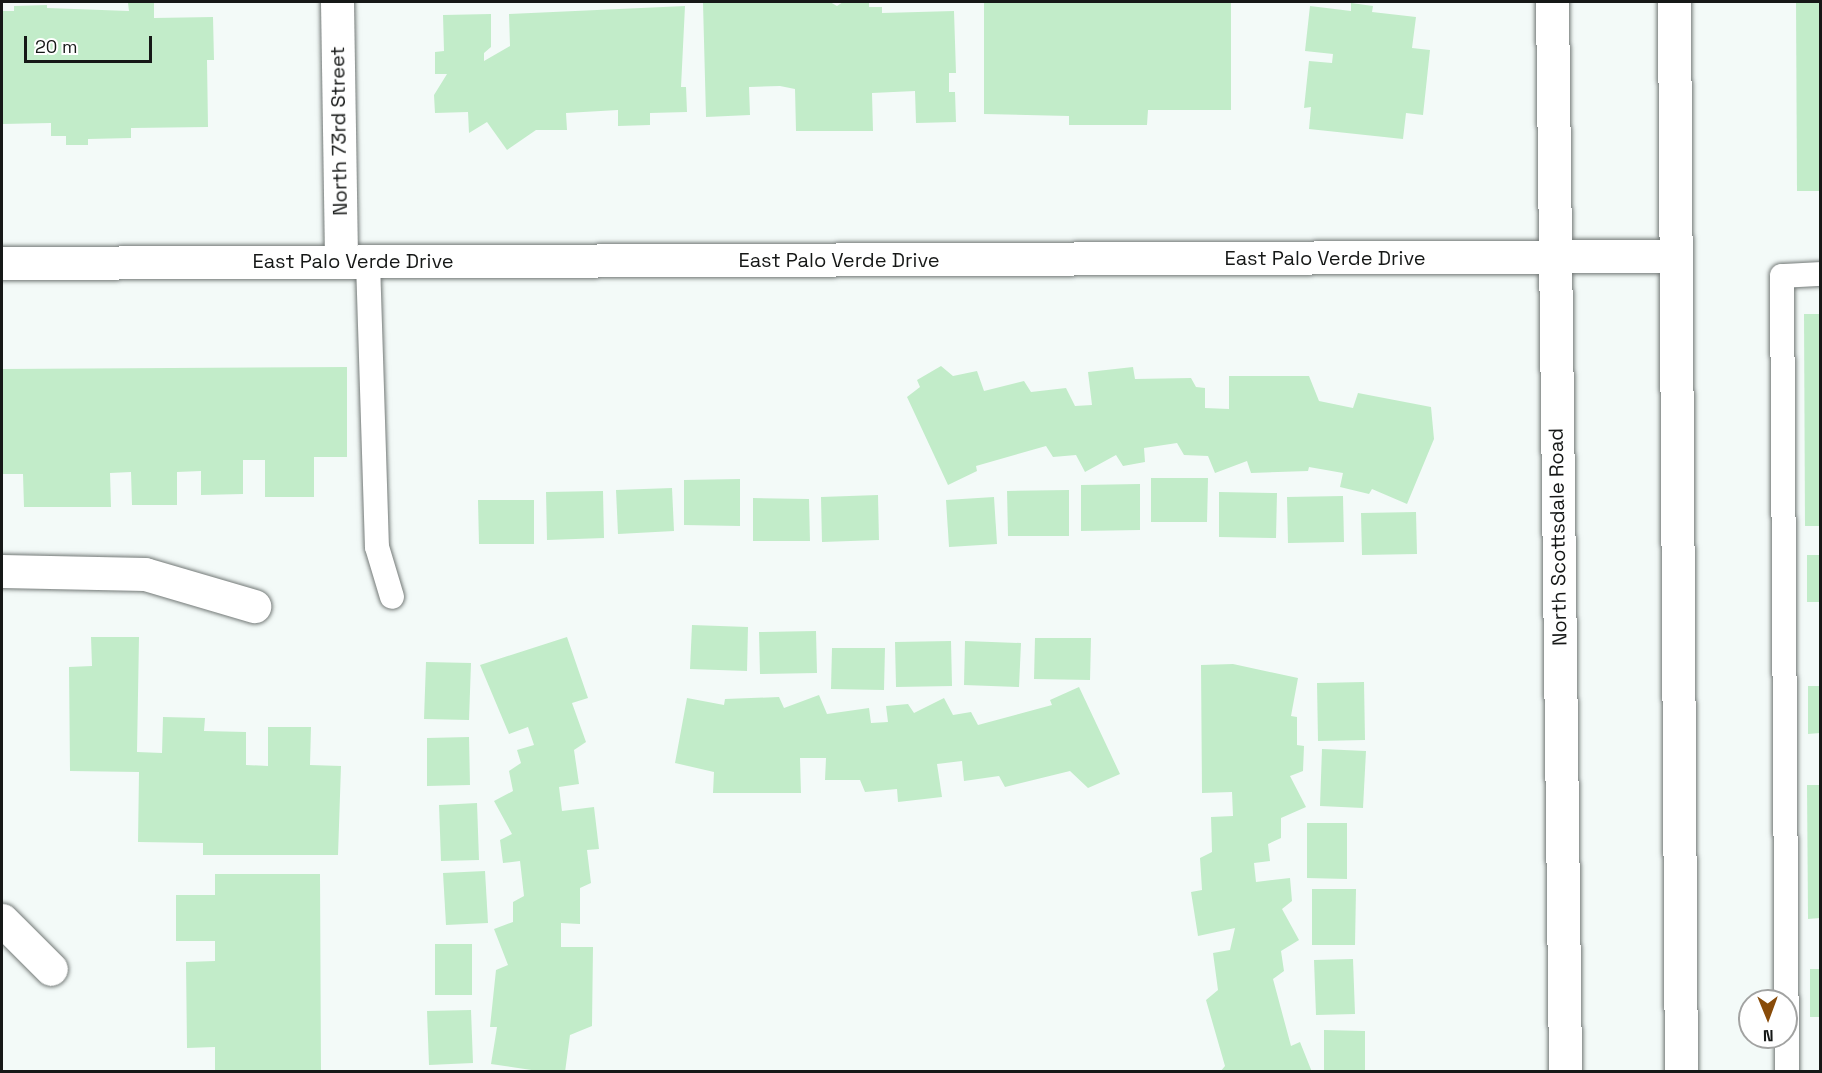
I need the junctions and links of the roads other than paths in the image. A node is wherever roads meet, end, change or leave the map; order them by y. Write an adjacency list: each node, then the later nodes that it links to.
1 (337, 2): 6 (street, North 73rd Street)
2 (1552, 2): 5 (street, North Scottsdale Road)
3 (1674, 2): 4 (street)
4 (1676, 256): 5 (street, East Palo Verde Drive); 15 (street)
5 (1554, 257): 6 (street, East Palo Verde Drive); 14 (street, North Scottsdale Road)
6 (354, 261): 7 (street, East Palo Verde Drive); 10 (lane)
7 (2, 263)
8 (1821, 274): 16 (lane)
9 (2, 571): 11 (street)
10 (392, 597)
11 (254, 606)
12 (2, 920): 13 (street)
13 (51, 969)
14 (1565, 1071)
15 (1681, 1071)
16 (1787, 1071)

